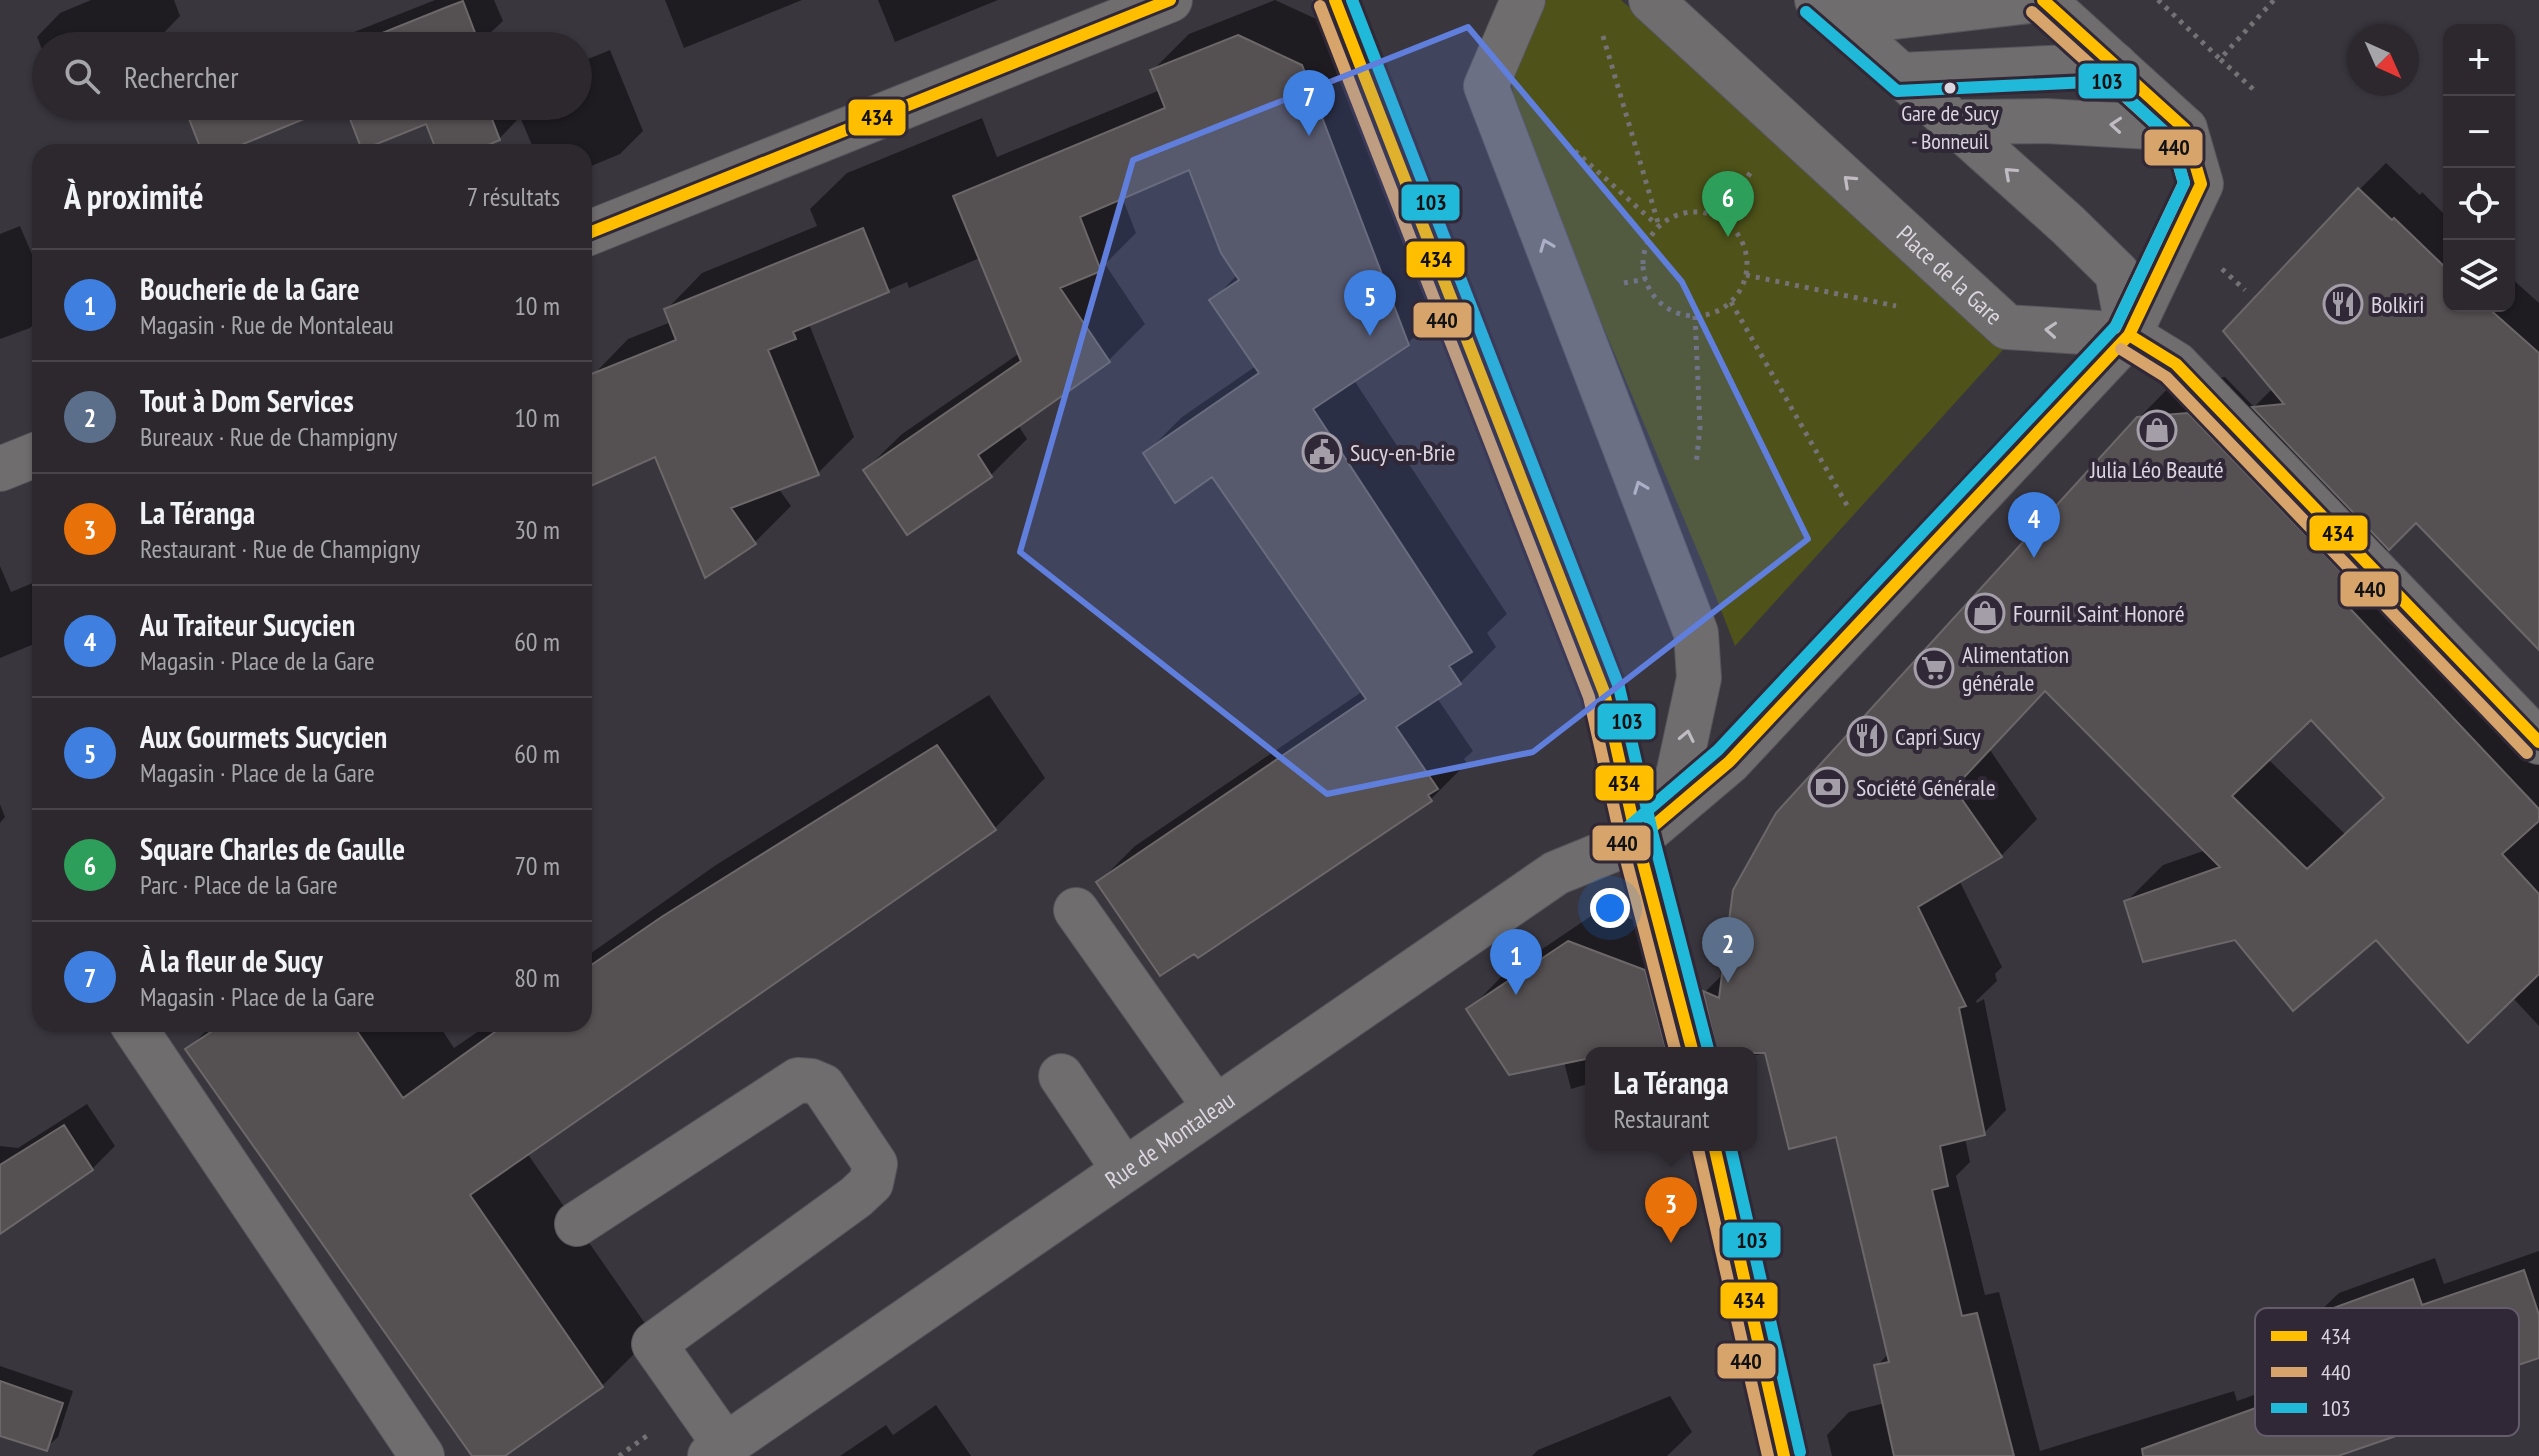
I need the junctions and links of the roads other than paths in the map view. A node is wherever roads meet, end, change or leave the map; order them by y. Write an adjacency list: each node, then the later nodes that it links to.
1 (1170, 0): 11 (street)
2 (1335, 0): 17 (street)
3 (1523, 0): 16 (street, one-way to 3)
4 (1651, 0): 12 (street, Place de la Gare, one-way to 4)
5 (2040, 0): 6 (street); 7 (street)
6 (1830, 12): 8 (street)
7 (2115, 65): 8 (street); 10 (street)
8 (1901, 75): 9 (street)
9 (1952, 122): 10 (street, one-way to 9); 12 (street, one-way to 9)
10 (2185, 129): 12 (street)
11 (592, 232)
12 (2129, 335): 15 (street); 16 (street)
13 (32, 456): 14 (street)
14 (0, 469)
15 (2539, 742)
16 (1670, 812): 17 (street)
17 (1637, 840): 20 (street); 22 (street, Rue de Montaleau)
18 (1076, 910): 22 (street)
19 (137, 1032): 27 (street)
20 (1691, 1047)
21 (1061, 1076): 24 (street)
22 (1215, 1107): 24 (street, Rue de Montaleau)
23 (1715, 1151): 28 (street)
24 (1124, 1170): 26 (street, Rue de Montaleau)
25 (577, 1224): 26 (street)
26 (717, 1451)
27 (422, 1456)
28 (1784, 1456)

